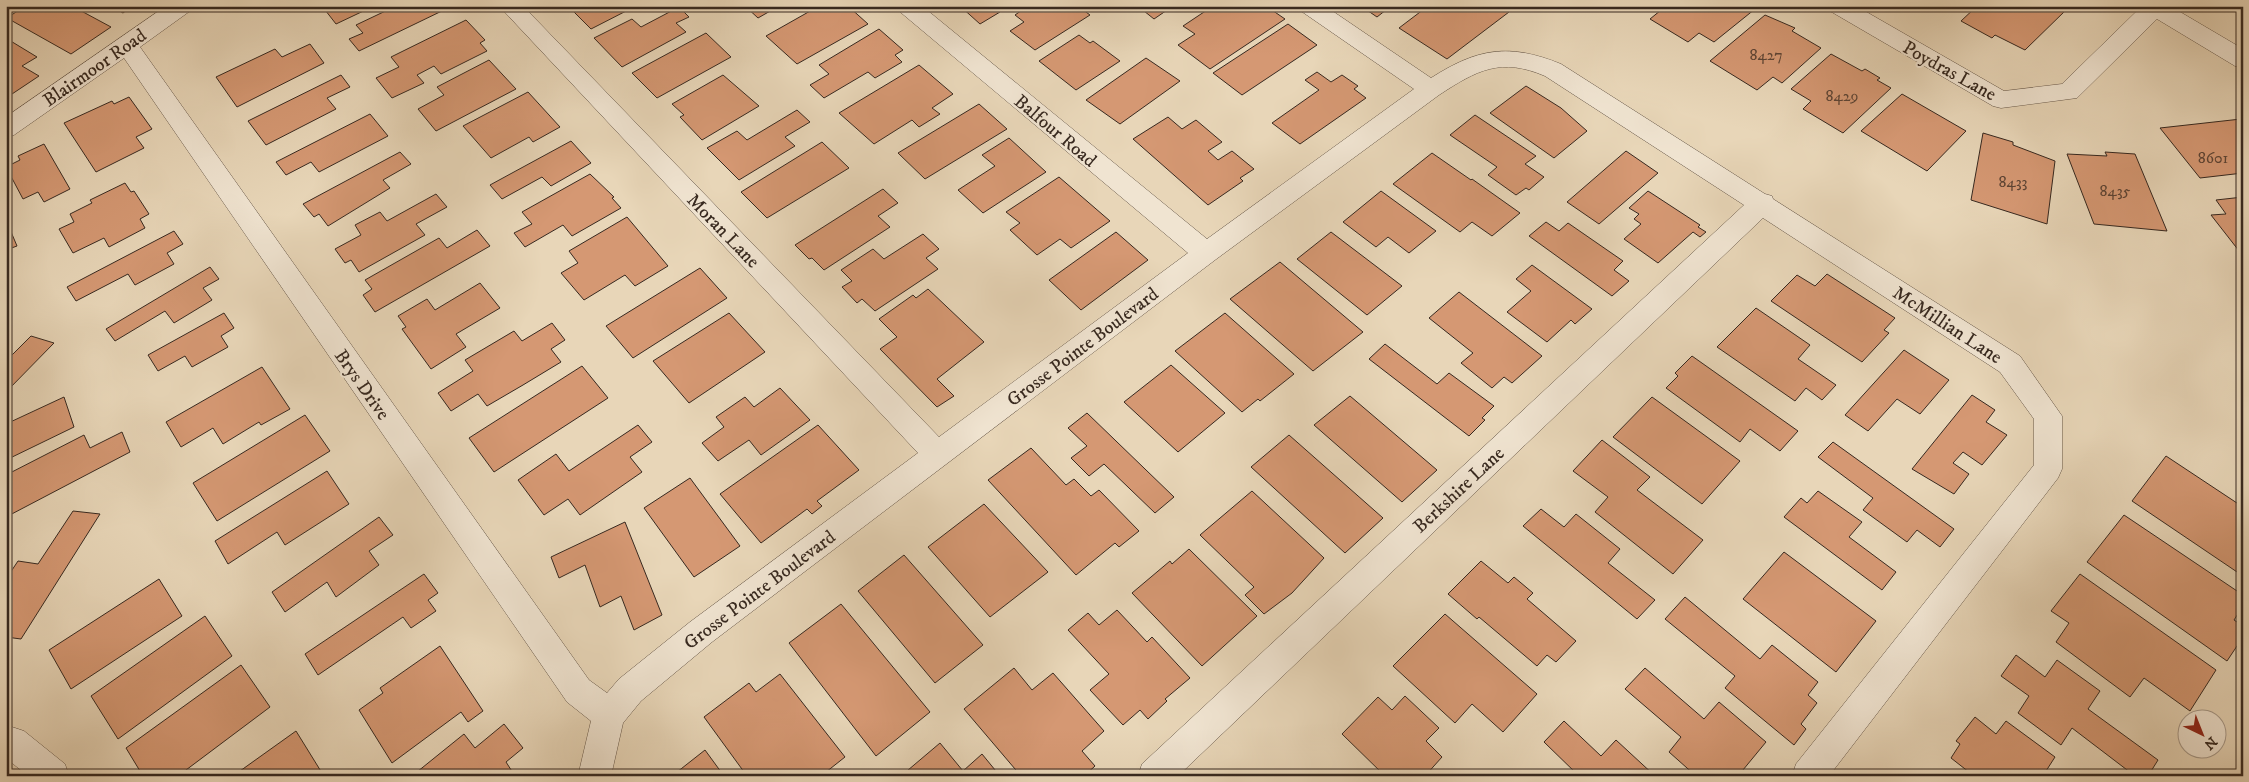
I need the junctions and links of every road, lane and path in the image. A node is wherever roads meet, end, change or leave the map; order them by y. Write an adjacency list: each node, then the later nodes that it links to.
1 (182, 6): 7 (street, Blairmoor Road)
2 (510, 6): 14 (street, Moran Lane)
3 (907, 6): 13 (street, Balfour Road)
4 (1309, 6): 9 (street)
5 (1838, 6): 6 (street, Poydras Lane)
6 (2155, 7): 8 (street)
7 (126, 44): 11 (street, Blairmoor Road); 15 (street, Brys Drive)
8 (2243, 60)
9 (1431, 89): 10 (street, Grosse Pointe Boulevard); 13 (street, Grosse Pointe Boulevard)
10 (1637, 123): 12 (street, McMillian Lane)
11 (6, 129)
12 (1763, 203): 19 (street, Berkshire Lane); 20 (street, McMillian Lane)
13 (1206, 253): 14 (street, Grosse Pointe Boulevard)
14 (937, 454): 15 (street, Grosse Pointe Boulevard)
15 (609, 716): 18 (street, Grosse Pointe Boulevard)
16 (6, 741): 17 (street)
17 (53, 776)
18 (594, 776)
19 (1154, 776)
20 (1808, 776)

